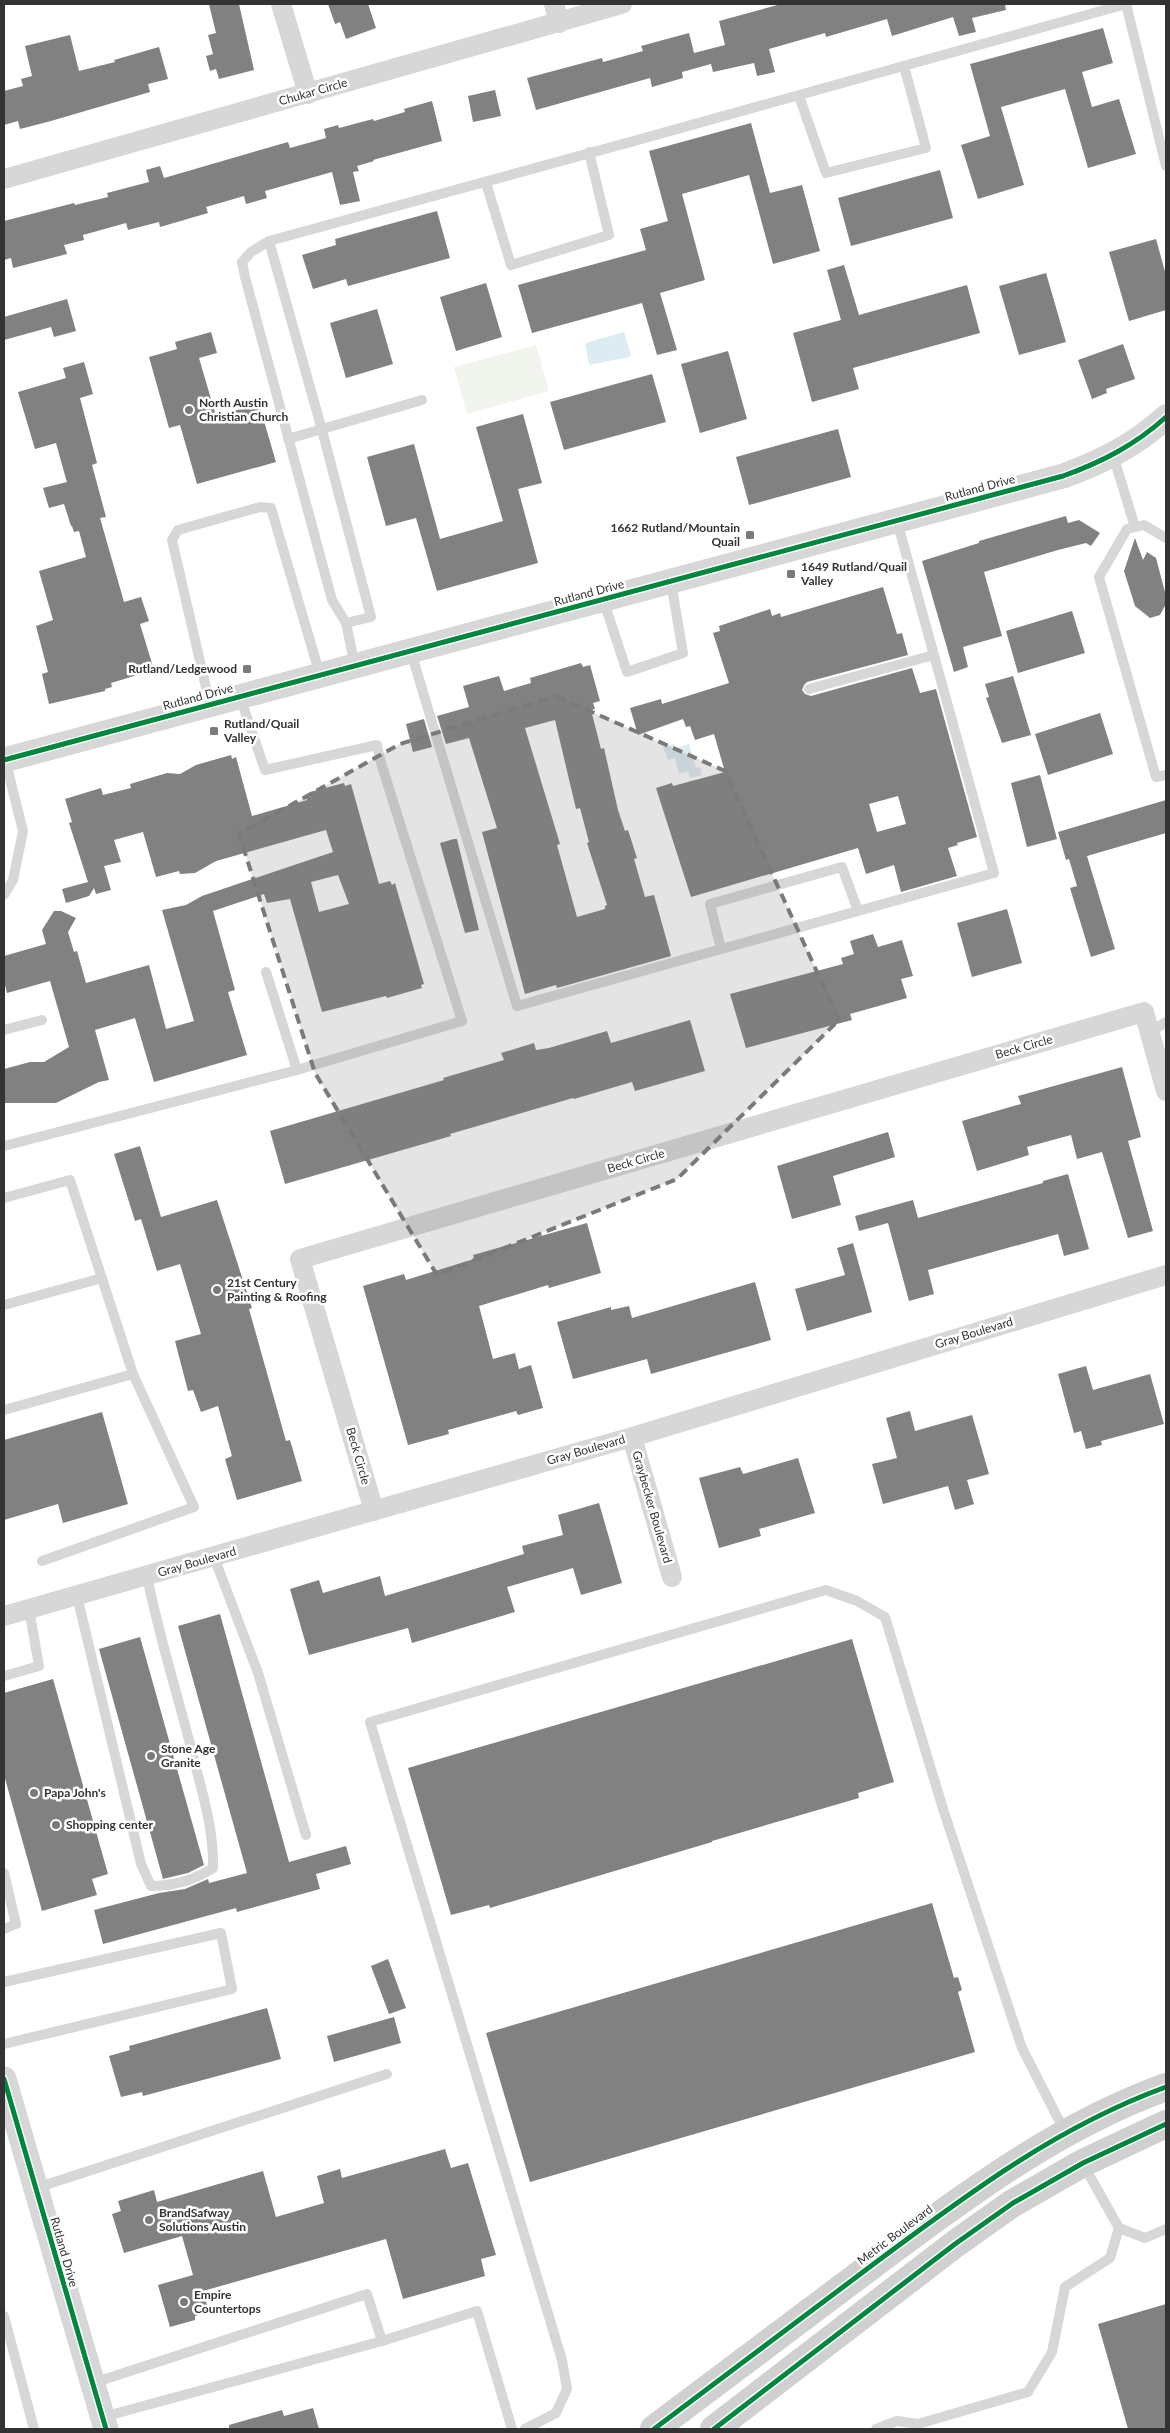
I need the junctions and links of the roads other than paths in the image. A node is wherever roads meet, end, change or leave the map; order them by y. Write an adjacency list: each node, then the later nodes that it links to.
1 (281, 4): 6 (street)
2 (622, 4): 4 (street, Chukar Circle)
3 (1126, 4): 5 (lane); 9 (lane)
4 (557, 13): 6 (street, Chukar Circle)
5 (904, 66): 7 (lane); 7 (lane)
6 (308, 94): 10 (street, Chukar Circle)
7 (799, 96): 8 (lane)
8 (589, 152): 11 (lane); 11 (lane)
9 (1166, 166)
10 (4, 179)
11 (486, 183): 12 (lane)
12 (269, 242): 15 (lane); 16 (lane)
13 (422, 400): 15 (lane)
14 (1166, 417): 17 (street, Rutland Drive)
15 (322, 430): 16 (lane); 23 (lane)
16 (288, 439): 23 (lane)
17 (1113, 455): 18 (street, Rutland Drive); 19 (lane)
18 (897, 520): 21 (street, Rutland Drive); 25 (lane)
19 (1135, 527): 20 (lane); 32 (lane)
20 (1166, 538)
21 (671, 581): 22 (street, Rutland Drive); 22 (lane)
22 (603, 599): 24 (street, Rutland Drive)
23 (346, 622): 26 (lane)
24 (410, 651): 26 (street, Rutland Drive); 35 (lane)
25 (934, 655): 28 (lane); 34 (lane)
26 (356, 666): 27 (street, Rutland Drive)
27 (320, 675): 29 (street, Rutland Drive); 30 (lane)
28 (809, 689)
29 (240, 696): 30 (street, Rutland Drive); 41 (lane)
30 (210, 704): 31 (street, Rutland Drive)
31 (4, 757): 33 (lane)
32 (1166, 775)
33 (4, 895)
34 (858, 911): 35 (lane); 35 (lane)
35 (721, 949)
36 (266, 972): 41 (lane)
37 (42, 1020): 39 (lane)
38 (1166, 1022): 40 (lane)
39 (4, 1030)
40 (1149, 1033): 42 (street, Beck Circle); 51 (street, Beck Circle)
41 (297, 1070): 43 (lane)
42 (1166, 1091)
43 (4, 1146)
44 (4, 1198): 45 (lane)
45 (102, 1278): 47 (lane); 48 (lane)
46 (1165, 1279): 50 (street, Gray Boulevard)
47 (4, 1305)
48 (133, 1374): 49 (lane); 53 (lane)
49 (4, 1410)
50 (632, 1436): 51 (street, Gray Boulevard); 55 (street, Graybecker Boulevard)
51 (374, 1511): 52 (street, Gray Boulevard)
52 (214, 1557): 54 (street, Gray Boulevard); 60 (lane)
53 (42, 1561)
54 (147, 1576): 56 (street, Gray Boulevard); 56 (lane)
55 (672, 1577)
56 (77, 1596): 57 (street, Gray Boulevard)
57 (29, 1609): 58 (street, Gray Boulevard); 59 (lane)
58 (4, 1616)
59 (4, 1676)
60 (306, 1835)
61 (4, 1873): 62 (lane)
62 (4, 1929)
63 (4, 1982): 64 (lane)
64 (4, 2044)
65 (387, 2074): 71 (lane)
66 (4, 2080): 71 (street, Rutland Drive)
67 (1166, 2087): 69 (main road, Metric Boulevard)
68 (1166, 2124): 70 (main road)
69 (1066, 2134): 70 (main road); 80 (lane); 81 (main road, Metric Boulevard)
70 (1083, 2163): 72 (lane); 82 (main road)
71 (36, 2188): 76 (street, Rutland Drive)
72 (1119, 2228): 73 (lane); 83 (lane)
73 (1166, 2229)
74 (4, 2316): 78 (lane)
75 (382, 2341): 76 (lane); 77 (lane); 79 (lane)
76 (92, 2383): 77 (street, Rutland Drive)
77 (104, 2423)
78 (34, 2429)
79 (512, 2429)
80 (524, 2429)
81 (654, 2429)
82 (714, 2429)
83 (876, 2429)

